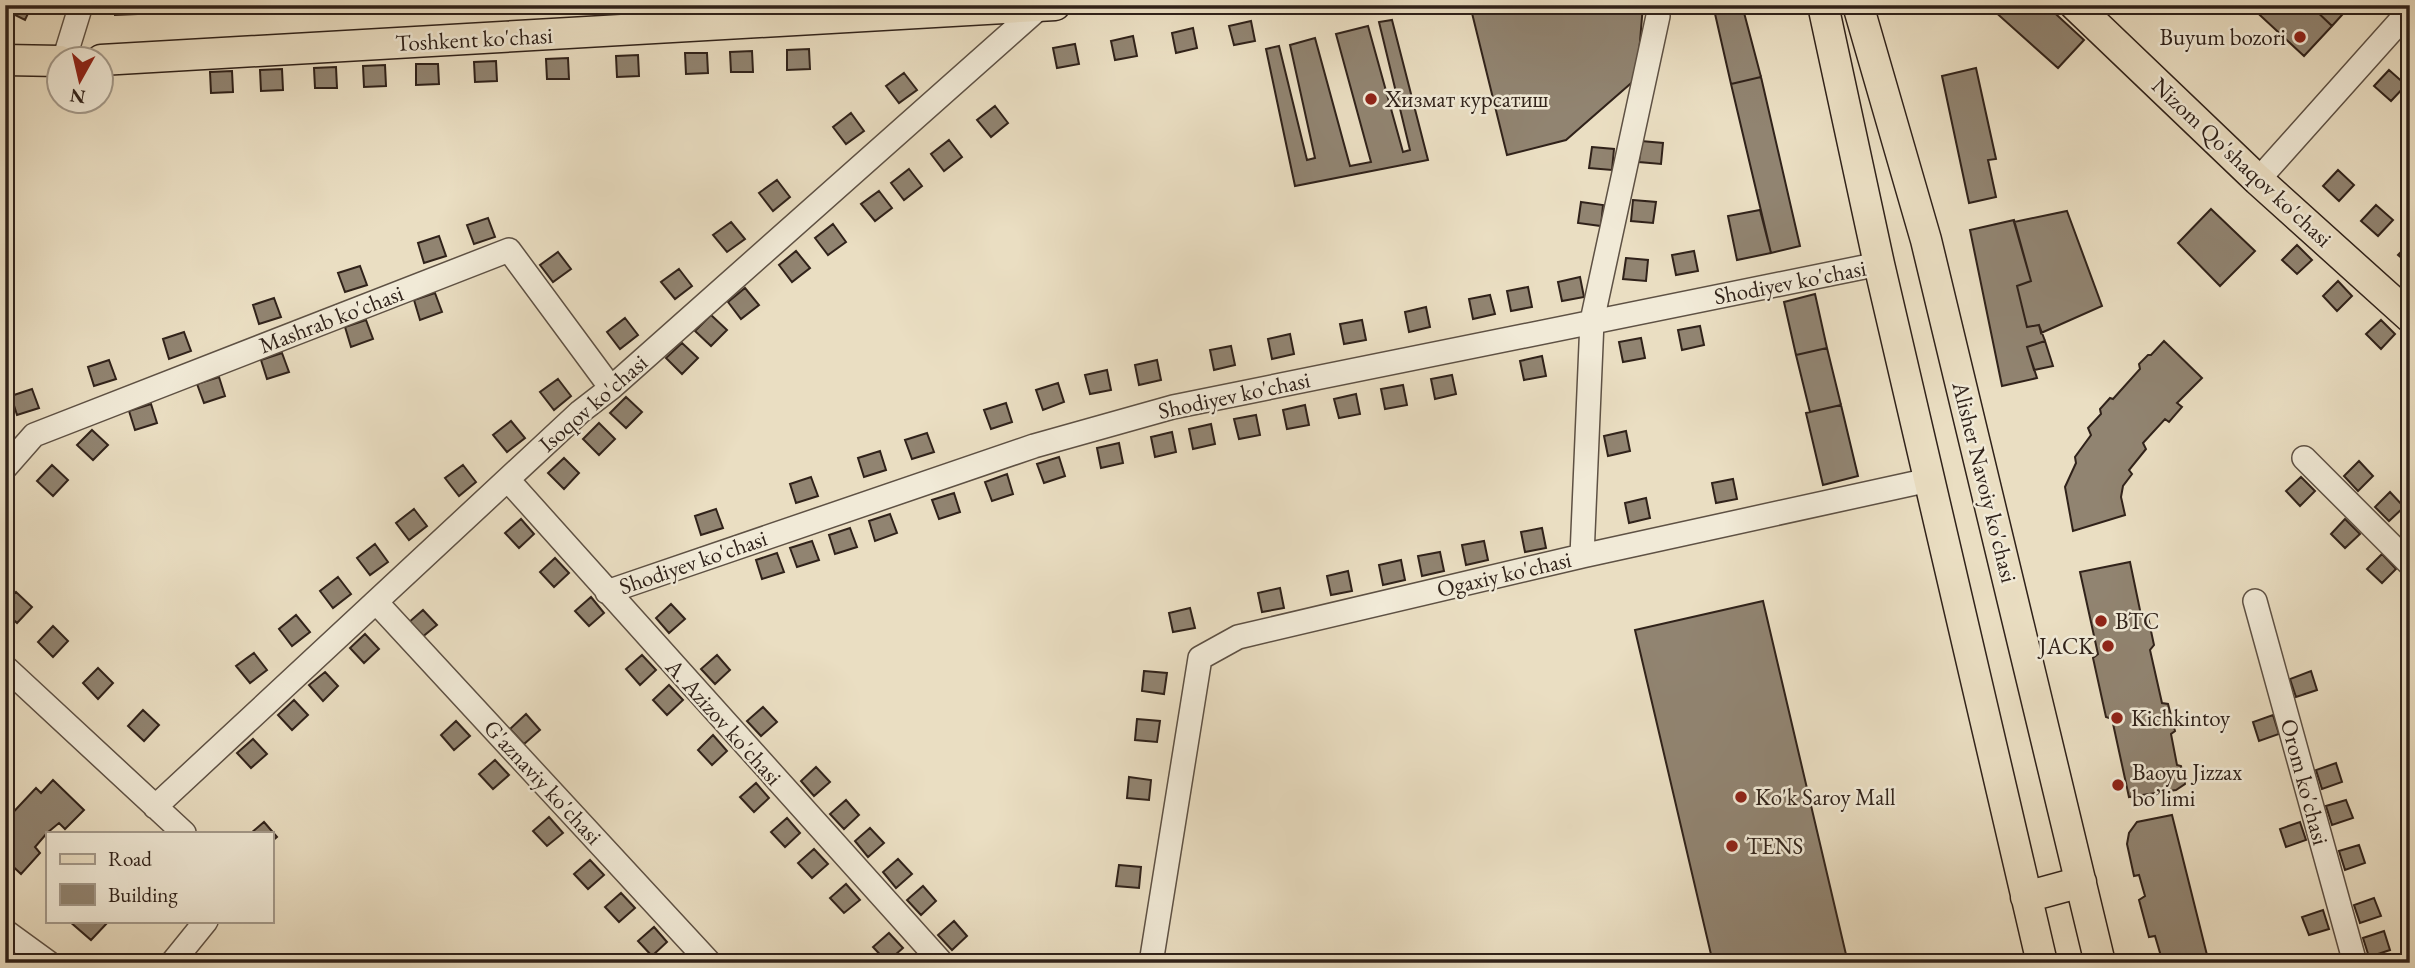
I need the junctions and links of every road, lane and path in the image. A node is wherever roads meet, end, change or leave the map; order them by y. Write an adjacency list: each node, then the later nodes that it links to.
1 (81, 5): 8 (street)
2 (1823, 5): 13 (main road)
3 (1858, 5): 29 (main road, Alisher Navoiy ko'chasi)
4 (2075, 5): 12 (main road, Nizom Qo'shaqov ko'chasi)
5 (1047, 6): 10 (main road, Toshkent ko'chasi); 16 (street, Isoqov ko'chasi)
6 (2410, 10): 12 (street)
7 (1658, 16): 15 (street, Ogaxiy ko'chasi)
8 (68, 46)
9 (8, 59): 11 (main road)
10 (116, 59)
11 (46, 60)
12 (2258, 180): 14 (main road, Nizom Qo'shaqov ko'chasi)
13 (1879, 264): 15 (street, Shodiyev ko'chasi); 20 (main road)
14 (2410, 317)
15 (1592, 321): 21 (street, Ogaxiy ko'chasi); 23 (street, Shodiyev ko'chasi)
16 (611, 388): 18 (street, Mashrab ko'chasi); 19 (street, Isoqov ko'chasi)
17 (2304, 458): 22 (street)
18 (5, 468)
19 (508, 480): 23 (street, A. Azizov ko'chasi); 25 (street, Isoqov ko'chasi)
20 (1929, 480): 21 (street); 30 (main road)
21 (1582, 556): 37 (street, Ogaxiy ko'chasi)
22 (2410, 564)
23 (607, 592): 36 (street, A. Azizov ko'chasi)
24 (2255, 601): 40 (street, Orom ko'chasi)
25 (376, 602): 27 (street, Isoqov ko'chasi); 35 (street, G'aznaviy ko'chasi)
26 (5, 667): 27 (street)
27 (155, 807): 28 (street)
28 (183, 832)
29 (2081, 882): 30 (main road); 39 (main road, Alisher Navoiy ko'chasi)
30 (2026, 897): 38 (main road)
31 (205, 922): 34 (street)
32 (5, 931): 33 (street)
33 (49, 963)
34 (172, 963)
35 (710, 963)
36 (942, 963)
37 (1151, 963)
38 (2042, 963)
39 (2100, 963)
40 (2355, 963)

